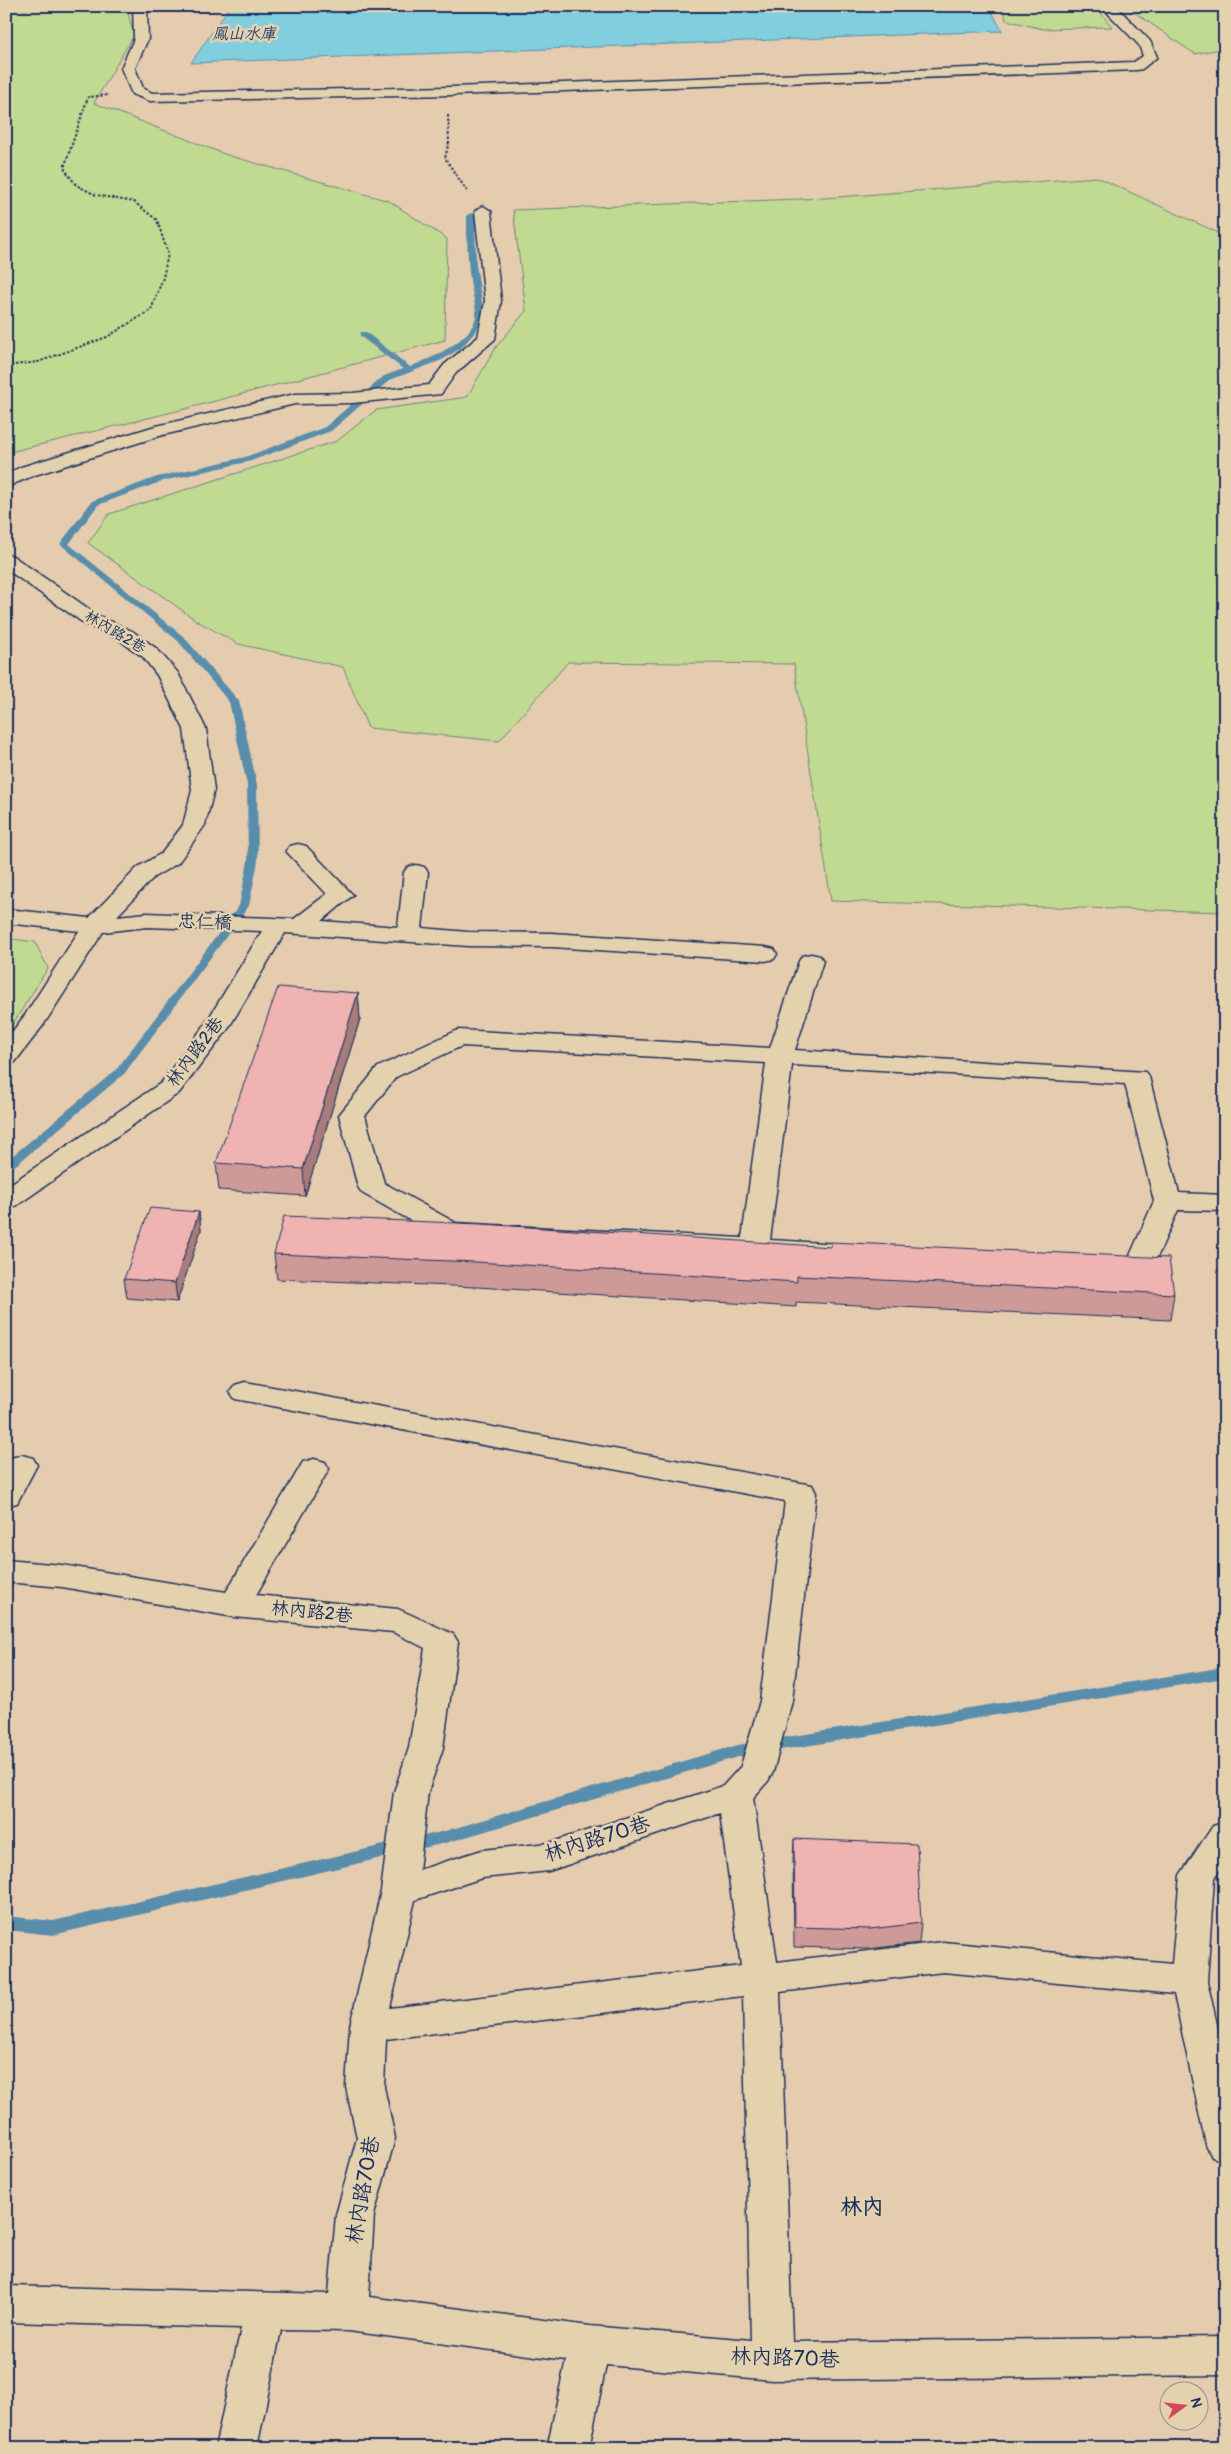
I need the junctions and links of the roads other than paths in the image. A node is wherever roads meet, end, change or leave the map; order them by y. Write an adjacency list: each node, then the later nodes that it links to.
1 (140, 6): 2 (street)
2 (1108, 6)
3 (483, 212): 4 (street)
4 (6, 481)
5 (6, 560): 10 (street, 林內路2巷)
6 (298, 851): 9 (street)
7 (416, 872): 11 (street)
8 (6, 916): 10 (street)
9 (280, 925): 10 (street, 忠仁橋); 11 (street, 忠仁橋); 16 (street, 林內路2巷)
10 (95, 926): 15 (street, 林內路2巷)
11 (410, 935): 12 (street, 忠仁橋)
12 (765, 954)
13 (811, 961): 14 (street)
14 (780, 1056): 17 (street); 19 (street); 19 (street)
15 (6, 1057)
16 (6, 1200)
17 (1168, 1201): 18 (street); 19 (street)
18 (1225, 1204)
19 (755, 1248)
20 (245, 1392): 26 (street)
21 (22, 1465): 23 (street)
22 (314, 1469): 25 (street)
23 (6, 1494)
24 (6, 1571): 25 (street, 林內路2巷)
25 (234, 1605): 28 (street, 林內路2巷)
26 (746, 1784): 28 (street, 林內路70巷); 29 (street)
27 (1225, 1836): 30 (street)
28 (400, 1878): 31 (street, 林內路70巷)
29 (761, 1979): 30 (street); 31 (street); 38 (street)
30 (1189, 1981): 32 (street)
31 (368, 2026): 35 (street, 林內路70巷)
32 (1225, 2145)
33 (6, 2304): 34 (street, 林內路70巷)
34 (265, 2311): 35 (street, 林內路70巷); 39 (street)
35 (348, 2313): 36 (street, 林內路70巷)
36 (590, 2346): 38 (street, 林內路70巷); 40 (street)
37 (1225, 2356): 38 (street, 林內路70巷)
38 (772, 2361)
39 (236, 2448)
40 (568, 2448)

